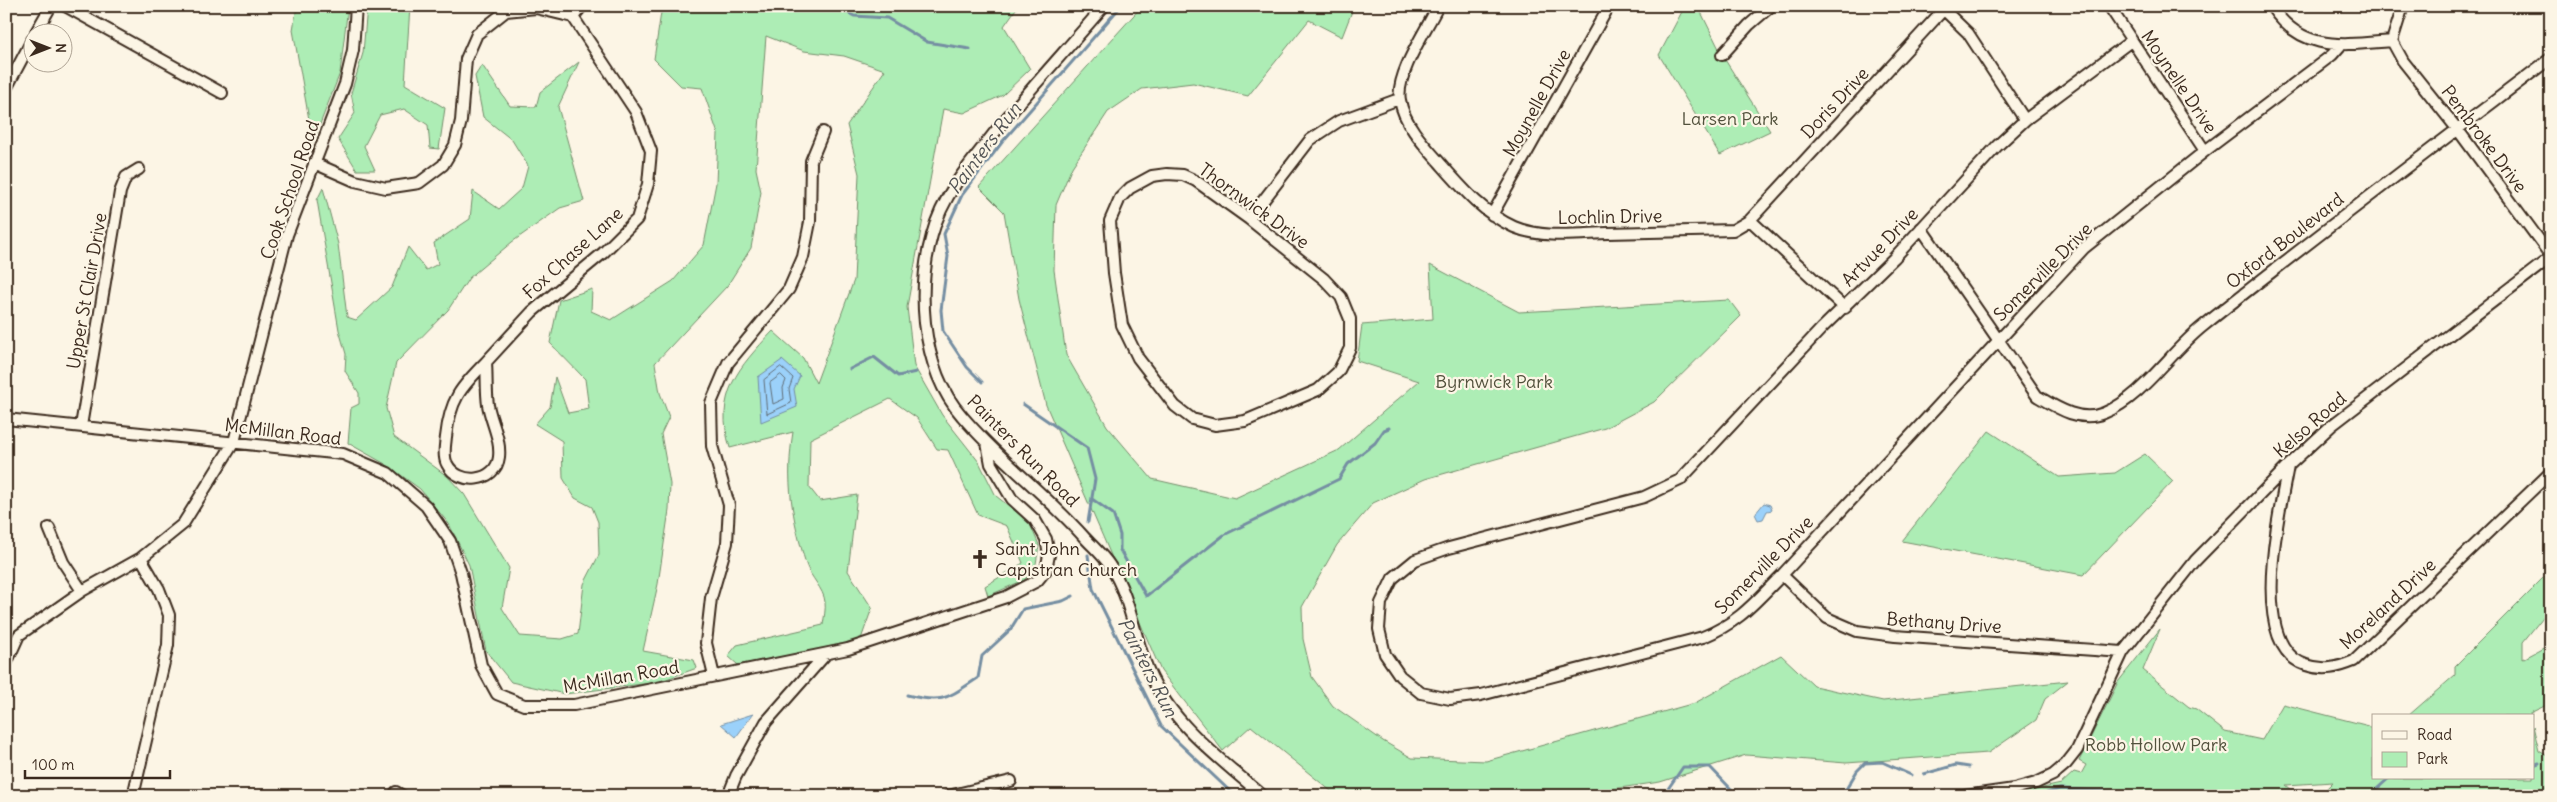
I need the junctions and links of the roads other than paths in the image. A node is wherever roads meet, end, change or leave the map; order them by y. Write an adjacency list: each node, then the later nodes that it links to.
1 (51, 6): 14 (street)
2 (65, 6): 22 (street)
3 (356, 6): 28 (street, Cook School Road)
4 (582, 6): 13 (street)
5 (1104, 6): 41 (street, Painters Run Road)
6 (1438, 6): 23 (street)
7 (1609, 6): 30 (street, Moynelle Drive)
8 (1770, 6): 18 (street)
9 (2109, 6): 15 (street, Moynelle Drive)
10 (2270, 6): 17 (street)
11 (2403, 6): 16 (street)
12 (1942, 8): 24 (street); 32 (street, Doris Drive)
13 (573, 18): 28 (street); 37 (street, Fox Chase Lane)
14 (42, 22)
15 (2131, 41): 24 (street, Artvue Drive); 27 (street, Moynelle Drive)
16 (2392, 41): 17 (street); 25 (street, Pembroke Drive)
17 (2340, 46): 27 (street, Somerville Drive)
18 (1722, 56)
19 (2551, 58): 25 (street, Oxford Boulevard)
20 (22, 59): 21 (street)
21 (6, 89)
22 (222, 92)
23 (1399, 99): 30 (street, Lochlin Drive); 31 (street)
24 (2025, 120): 33 (street, Artvue Drive)
25 (2458, 130): 34 (street, Pembroke Drive); 36 (street, Oxford Boulevard)
26 (823, 132): 52 (street)
27 (2205, 151): 36 (street, Somerville Drive)
28 (314, 163): 40 (street, Cook School Road)
29 (139, 169): 39 (street, Upper St Clair Drive)
30 (1492, 215): 32 (street, Lochlin Drive)
31 (1249, 219): 31 (street, Thornwick Drive)
32 (1750, 220): 35 (street)
33 (1921, 228): 35 (street, Artvue Drive); 36 (street)
34 (2551, 256): 42 (street, Kelso Road)
35 (1845, 308): 44 (street, Artvue Drive)
36 (1998, 340): 47 (street, Somerville Drive)
37 (486, 362): 37 (street, Fox Chase Lane)
38 (6, 419): 39 (street, McMillan Road)
39 (80, 426): 40 (street, McMillan Road)
40 (234, 442): 46 (street, Cook School Road); 52 (street, McMillan Road)
41 (987, 443): 50 (street, McMillan Road); 57 (street, Painters Run Road)
42 (2288, 466): 43 (street, Moreland Drive); 49 (street, Kelso Road)
43 (2551, 472)
44 (1665, 489): 47 (street, Somerville Drive)
45 (49, 528): 48 (street)
46 (141, 558): 48 (street, Cook School Road); 54 (street)
47 (1782, 575): 49 (street, Bethany Drive)
48 (82, 591): 51 (street, Cook School Road)
49 (2123, 652): 58 (street, Kelso Road)
50 (826, 654): 52 (street, McMillan Road); 55 (street)
51 (6, 664)
52 (714, 676)
53 (1011, 781): 56 (street)
54 (136, 796)
55 (728, 796)
56 (948, 796)
57 (1263, 796)
58 (1965, 796)

